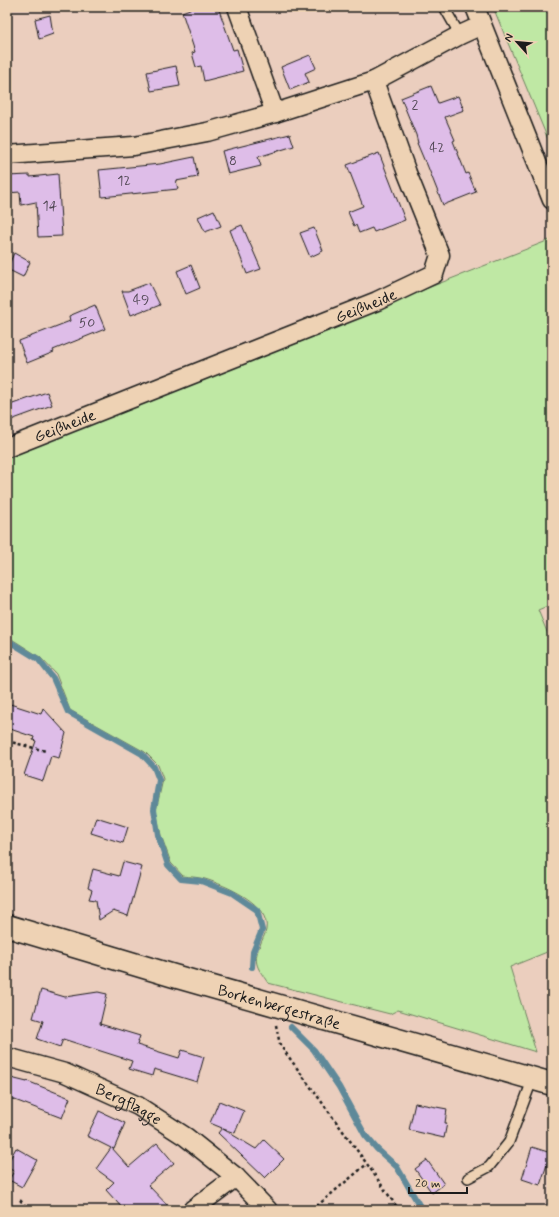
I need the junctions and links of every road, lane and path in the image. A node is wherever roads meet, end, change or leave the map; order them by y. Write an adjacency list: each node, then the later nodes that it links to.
1 (237, 7): 7 (street)
2 (444, 7): 5 (lane)
3 (475, 7): 4 (street)
4 (482, 25): 5 (street); 9 (street)
5 (460, 35): 6 (street)
6 (374, 81): 7 (street); 10 (street, Geißheide)
7 (275, 113): 8 (street)
8 (7, 155)
9 (552, 200)
10 (7, 448)
11 (7, 741): 12 (path)
12 (46, 751)
13 (7, 926): 14 (street, Borkenbergestraße)
14 (272, 1003): 16 (street, Borkenbergestraße); 17 (path)
15 (7, 1057): 18 (street, Bergflagge)
16 (542, 1081): 19 (lane)
17 (367, 1164): 24 (path); 25 (path)
18 (236, 1177): 22 (street); 23 (street, Bergflagge)
19 (468, 1178)
20 (20, 1200): 21 (path)
21 (29, 1210)
22 (192, 1210)
23 (268, 1210)
24 (312, 1210)
25 (399, 1210)

